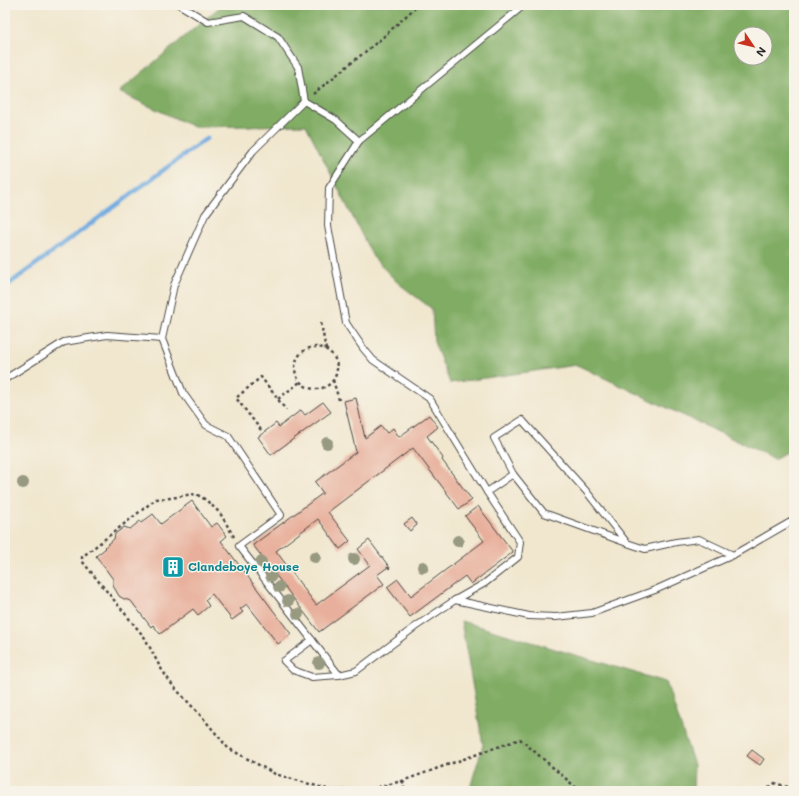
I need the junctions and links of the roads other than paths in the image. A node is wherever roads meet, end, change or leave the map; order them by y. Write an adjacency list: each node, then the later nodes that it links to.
1 (180, 5): 3 (lane)
2 (524, 5): 4 (lane)
3 (304, 101): 4 (lane); 5 (lane)
4 (358, 141): 8 (lane)
5 (162, 339): 6 (lane); 13 (lane)
6 (5, 378)
7 (513, 474): 8 (lane); 10 (lane); 10 (lane)
8 (487, 492): 12 (lane)
9 (794, 520): 11 (lane)
10 (627, 543): 11 (lane)
11 (733, 556): 12 (lane)
12 (455, 600): 14 (lane)
13 (312, 640): 14 (lane); 14 (lane)
14 (339, 676)

